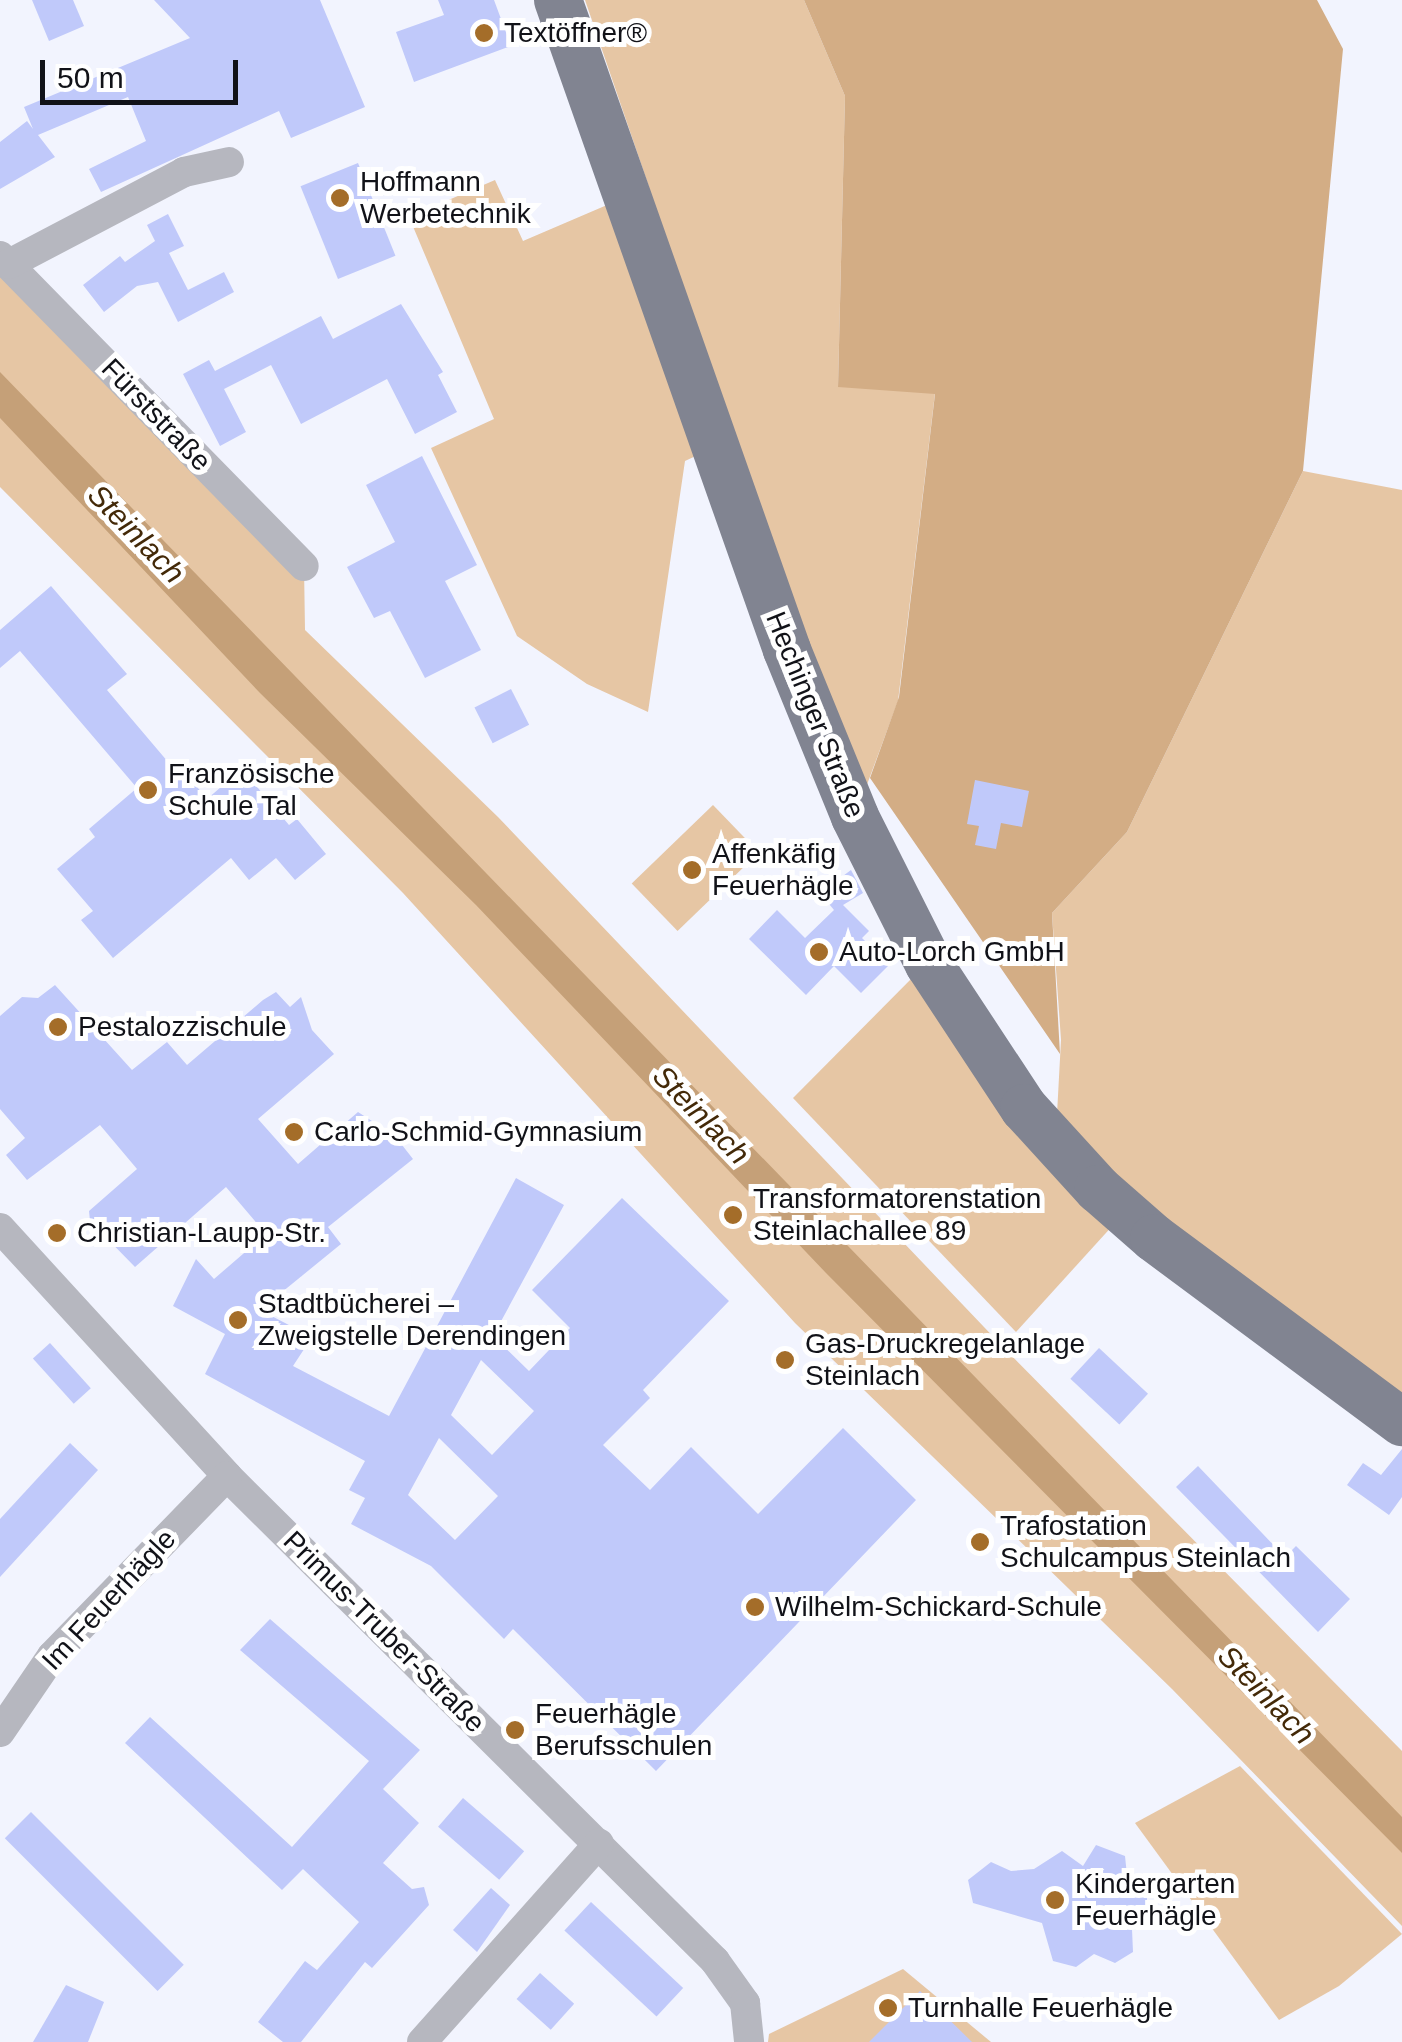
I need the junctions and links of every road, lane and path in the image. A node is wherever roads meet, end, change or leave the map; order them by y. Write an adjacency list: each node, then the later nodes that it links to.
1 (558, 0): 6 (main road, Hechinger Straße)
2 (229, 162): 3 (street, Fürststraße)
3 (4, 260): 4 (street, Fürststraße)
4 (304, 566)
5 (0, 1228): 7 (street, Primus-Truber-Straße)
6 (1402, 1422)
7 (227, 1476): 8 (street, Im Feuerhägle); 9 (street, Primus-Truber-Straße)
8 (0, 1732)
9 (599, 1844): 10 (street); 11 (street, Primus-Truber-Straße)
10 (422, 2042)
11 (749, 2042)

